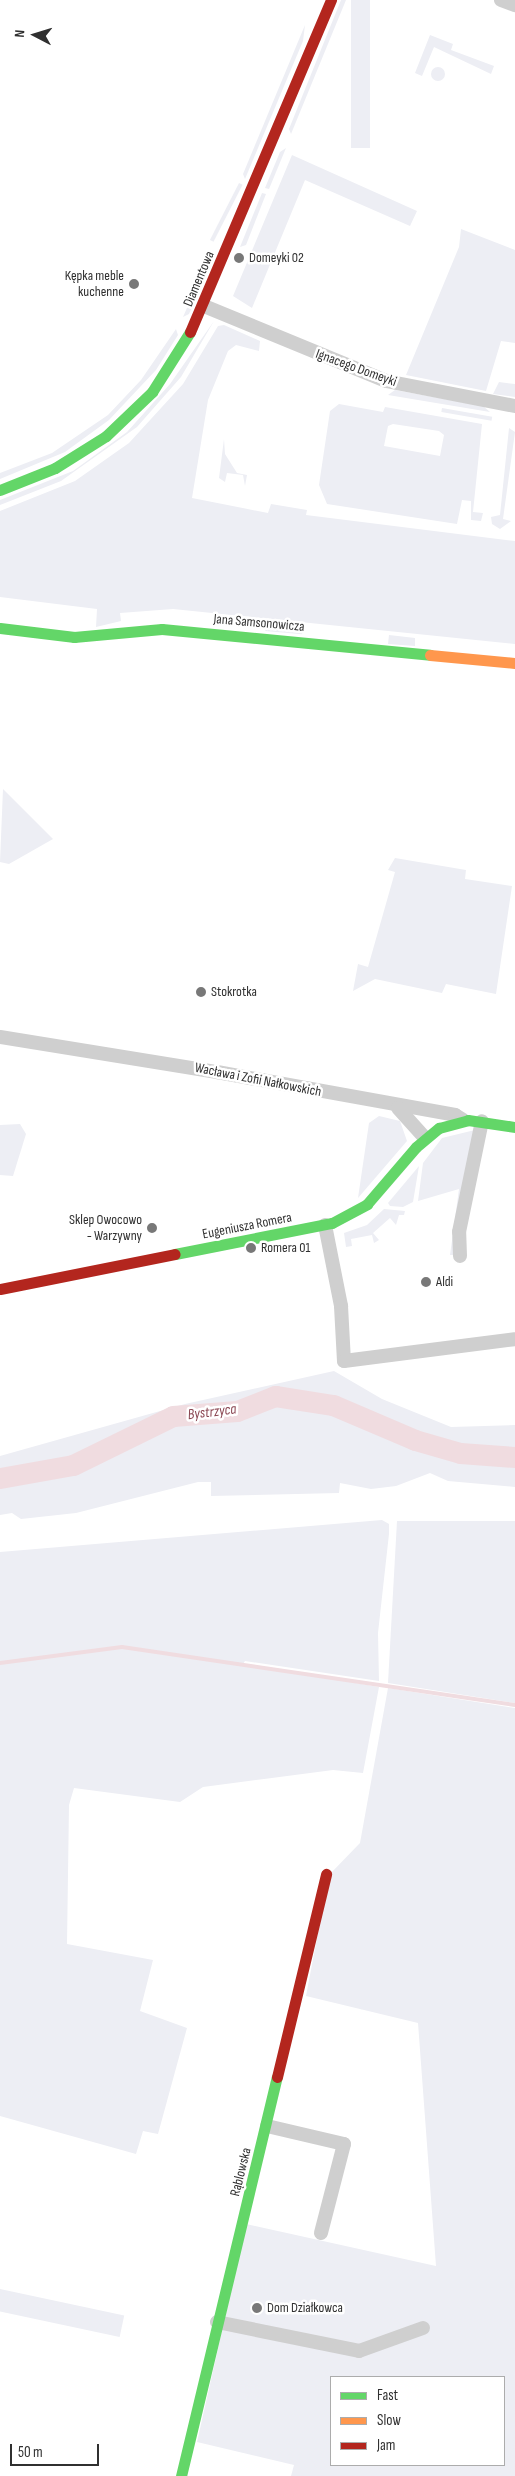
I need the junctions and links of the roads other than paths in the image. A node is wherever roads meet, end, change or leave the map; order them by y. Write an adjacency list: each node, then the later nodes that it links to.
1 (331, 0): 4 (street, Diamentowa)
2 (501, 0): 3 (street)
3 (515, 6)
4 (204, 306): 5 (street, Ignacego Domeyki); 6 (street, Diamentowa)
5 (515, 406)
6 (0, 490)
7 (0, 628): 8 (street, Jana Samsonowicza)
8 (515, 663)
9 (0, 1036): 10 (street, Wacława i Zofii Nałkowskich)
10 (398, 1108): 11 (street, Wacława i Zofii Nałkowskich); 14 (street)
11 (463, 1120): 12 (street, Wacława i Zofii Nałkowskich); 14 (street, Eugeniusza Romera)
12 (482, 1121): 13 (street, Wacława i Zofii Nałkowskich); 16 (street)
13 (515, 1127)
14 (425, 1138): 15 (street, Eugeniusza Romera)
15 (325, 1224): 17 (street, Eugeniusza Romera); 18 (street)
16 (460, 1256)
17 (0, 1290)
18 (515, 1339)
19 (326, 1874): 20 (street, Rąblowska)
20 (268, 2126): 21 (street); 22 (street, Rąblowska)
21 (321, 2233)
22 (217, 2322): 23 (street); 24 (street, Rąblowska)
23 (423, 2328)
24 (181, 2476)

